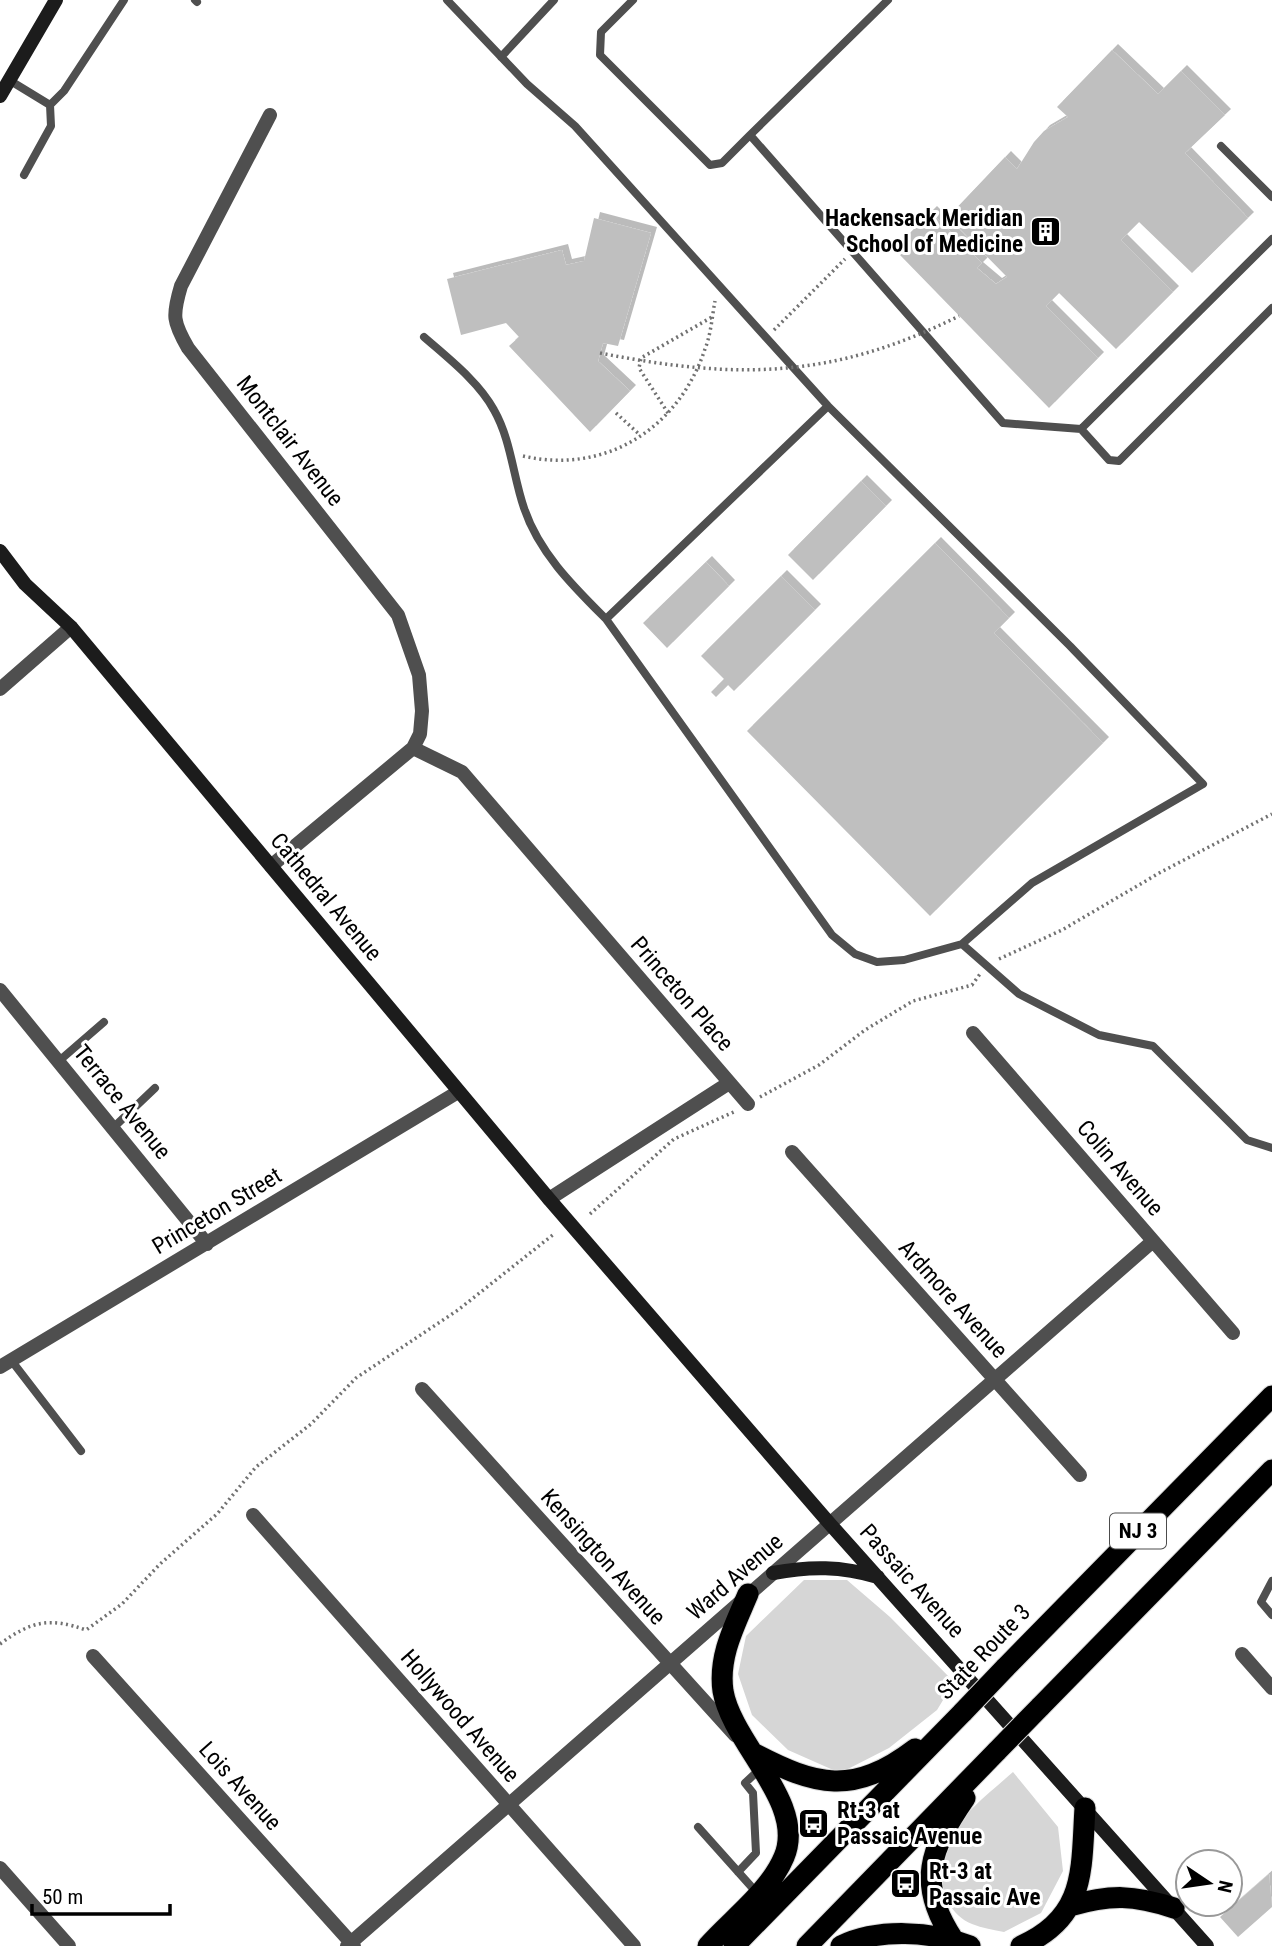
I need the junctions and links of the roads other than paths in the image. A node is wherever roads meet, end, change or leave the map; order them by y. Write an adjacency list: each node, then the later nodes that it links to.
1 (56, 0): 8 (main road)
2 (124, 0): 10 (lane)
3 (447, 0): 7 (lane)
4 (554, 0): 7 (lane)
5 (633, 0): 12 (lane)
6 (888, 0): 12 (lane)
7 (501, 57): 19 (lane)
8 (9, 80): 9 (main road); 10 (lane)
9 (0, 96)
10 (50, 105): 14 (lane)
11 (270, 115): 27 (street, Montclair Avenue)
12 (750, 135): 20 (lane)
13 (1221, 146): 15 (lane)
14 (24, 175)
15 (1272, 197)
16 (1272, 239): 20 (lane)
17 (1272, 308): 20 (lane)
18 (424, 337): 24 (lane)
19 (828, 406): 24 (lane); 29 (lane)
20 (1081, 429)
21 (0, 551): 23 (main road, Cathedral Avenue)
22 (0, 569): 23 (main road)
23 (25, 584): 25 (main road, Cathedral Avenue)
24 (606, 619): 29 (lane)
25 (71, 627): 26 (street); 28 (main road, Cathedral Avenue)
26 (0, 688)
27 (413, 748): 28 (street); 34 (street, Princeton Place)
28 (271, 866): 36 (main road, Cathedral Avenue)
29 (962, 944): 39 (lane)
30 (0, 990): 33 (street, Terrace Avenue)
31 (104, 1022): 33 (lane)
32 (972, 1033): 42 (street, Colin Avenue)
33 (60, 1061): 38 (street, Terrace Avenue)
34 (729, 1083): 37 (street); 41 (street, Princeton Place)
35 (156, 1088): 38 (lane)
36 (458, 1092): 41 (main road, Cathedral Avenue); 43 (street, Princeton Street)
37 (748, 1104)
38 (114, 1127): 43 (street, Terrace Avenue)
39 (1272, 1148)
40 (792, 1152): 47 (street, Ardmore Avenue)
41 (549, 1199): 44 (main road, Cathedral Avenue)
42 (1153, 1241): 45 (street, Colin Avenue); 47 (street, Ward Avenue)
43 (207, 1244): 46 (street, Princeton Street)
44 (615, 1275): 54 (main road, Passaic Avenue)
45 (1233, 1333)
46 (6, 1364): 50 (lane)
47 (995, 1380): 52 (street, Ardmore Avenue); 54 (street, Ward Avenue)
48 (422, 1388): 62 (street, Kensington Avenue)
49 (1272, 1396): 64 (highway, State Route 3 / NJ 3, bridge)
50 (81, 1451)
51 (1272, 1470): 65 (highway, NJ 3, bridge)
52 (1080, 1475)
53 (253, 1515): 67 (street, Hollywood Avenue)
54 (830, 1524): 55 (street, Ward Avenue); 56 (main road, Passaic Avenue)
55 (773, 1573): 56 (main road); 58 (street, Ward Avenue)
56 (878, 1577): 68 (main road, Passaic Avenue)
57 (1272, 1581): 59 (lane)
58 (748, 1594): 62 (street, Ward Avenue); 66 (highway)
59 (1272, 1615)
60 (1242, 1654): 63 (street)
61 (93, 1656): 77 (street, Lois Avenue)
62 (669, 1666): 66 (street, Kensington Avenue); 67 (street, Ward Avenue)
63 (1272, 1688)
64 (962, 1712): 66 (highway); 81 (highway, State Route 3 / NJ 3)
65 (997, 1751): 76 (highway); 82 (highway, NJ 3)
66 (757, 1760): 71 (lane); 72 (highway)
67 (508, 1805): 77 (street, Ward Avenue); 79 (street, Hollywood Avenue)
68 (1085, 1808): 73 (highway); 74 (main road, Passaic Avenue)
69 (698, 1828): 71 (lane)
70 (0, 1868): 78 (street)
71 (738, 1871): 72 (lane)
72 (757, 1893): 80 (highway)
73 (1070, 1906): 74 (highway); 84 (highway)
74 (1174, 1908)
75 (1183, 1918): 85 (main road, Passaic Avenue)
76 (961, 1943): 83 (highway)
77 (350, 1945)
78 (69, 1946)
79 (634, 1946)
80 (708, 1946)
81 (734, 1946)
82 (807, 1946)
83 (841, 1946)
84 (1021, 1946)
85 (1207, 1946)

